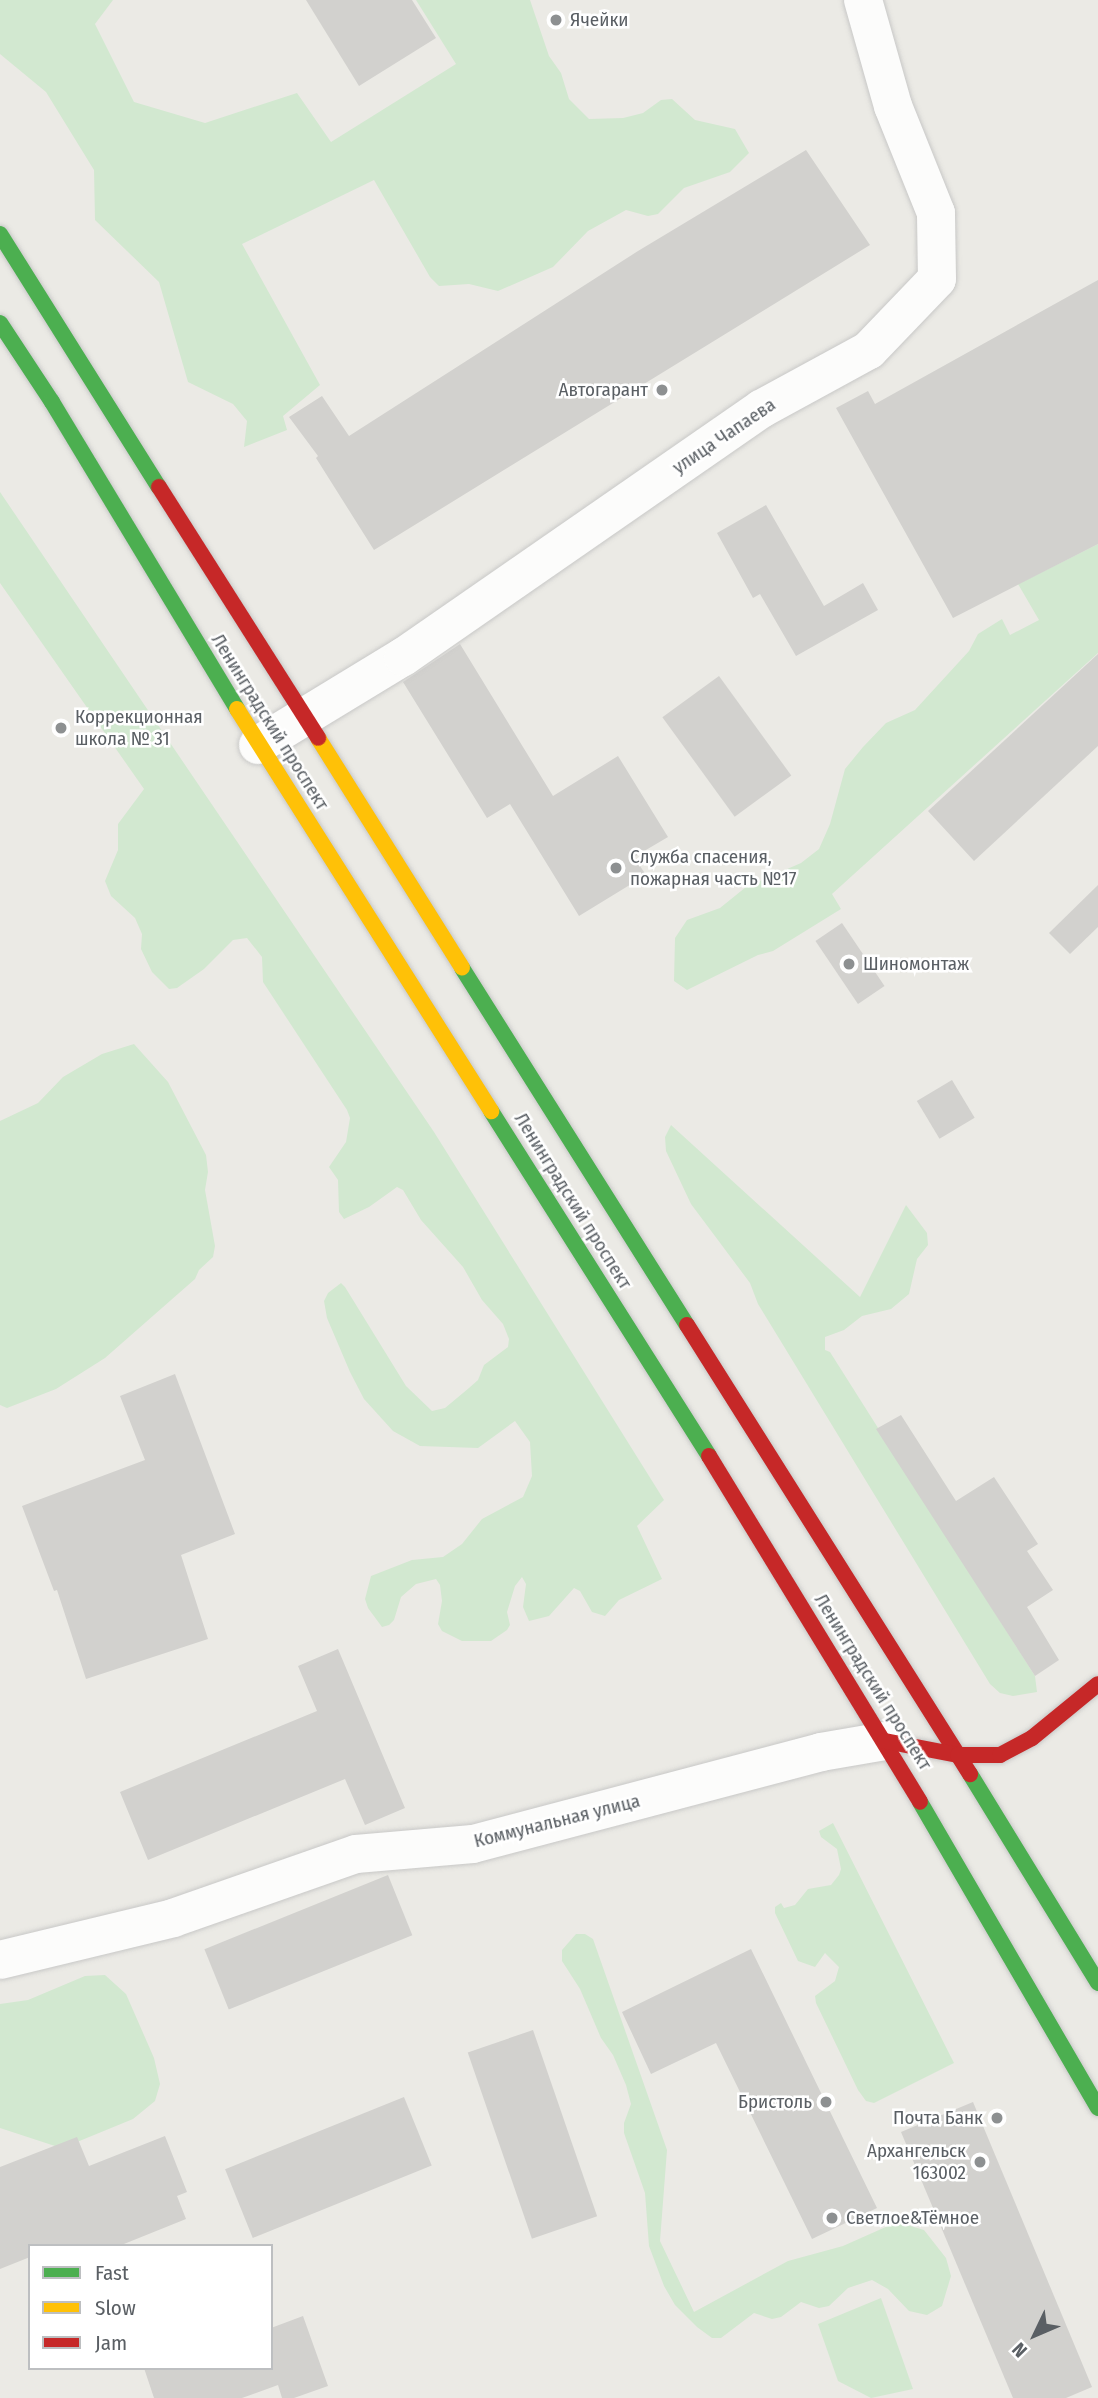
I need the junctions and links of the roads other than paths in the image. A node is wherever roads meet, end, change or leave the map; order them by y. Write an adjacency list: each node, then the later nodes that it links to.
1 (863, 0): 4 (street, улица Чапаева)
2 (0, 234): 4 (main road, Ленинградский проспект)
3 (0, 323): 5 (main road, Ленинградский проспект)
4 (302, 718): 5 (street, улица Чапаева); 8 (main road, Ленинградский проспект)
5 (258, 745): 7 (main road, Ленинградский проспект)
6 (1098, 1685): 8 (main road, Коммунальная улица)
7 (886, 1741): 8 (main road, Коммунальная улица); 9 (street, Коммунальная улица); 11 (main road, Ленинградский проспект)
8 (958, 1755): 10 (main road, Ленинградский проспект)
9 (0, 1960)
10 (1098, 1983)
11 (1098, 2108)

